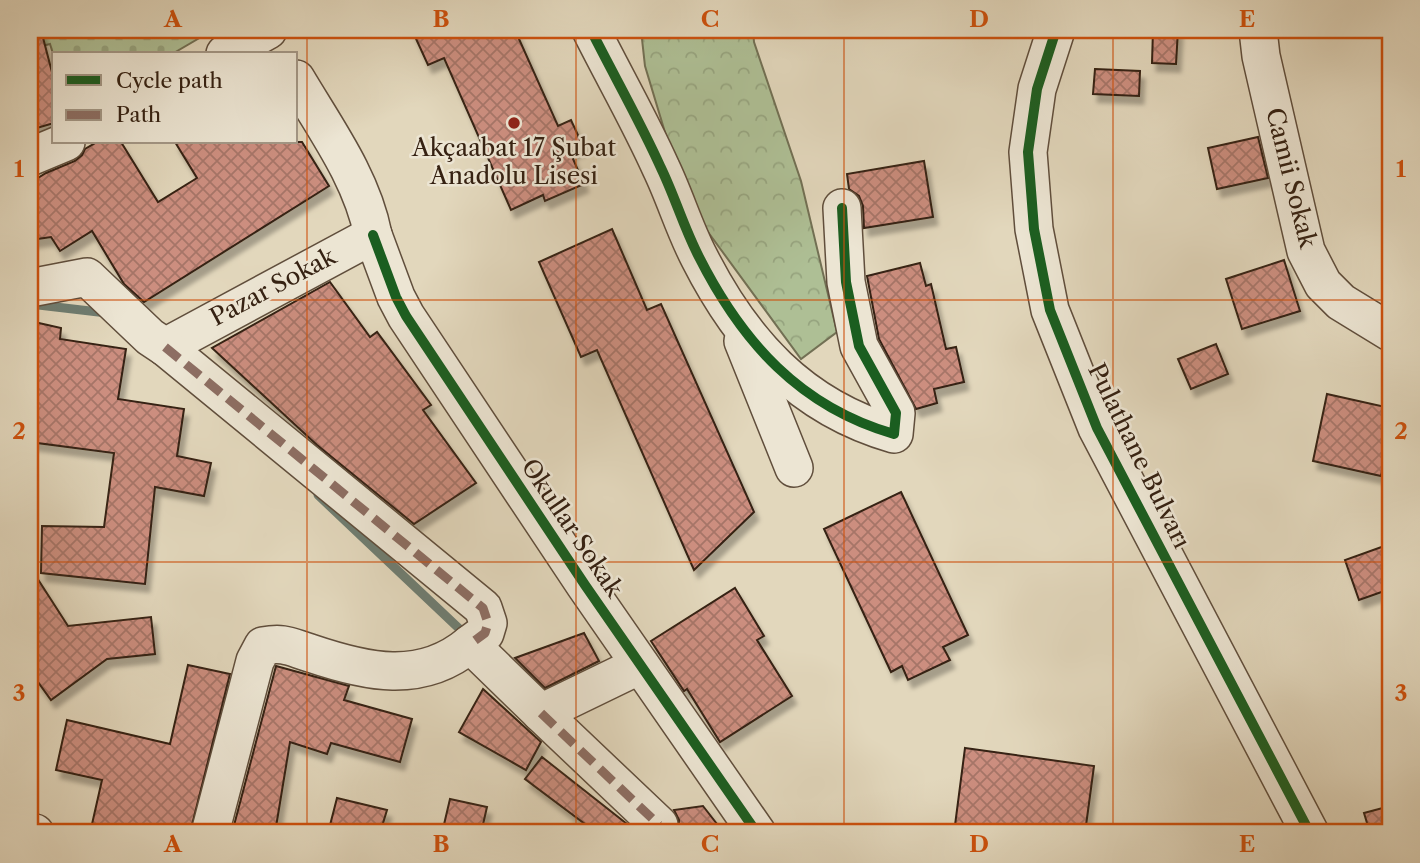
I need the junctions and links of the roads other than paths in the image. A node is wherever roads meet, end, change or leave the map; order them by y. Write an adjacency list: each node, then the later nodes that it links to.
1 (591, 30): 12 (street)
2 (1056, 30): 24 (street, Pulathane Bulvarı)
3 (1258, 30): 13 (street, Camii Sokak)
4 (272, 38): 5 (street)
5 (231, 52)
6 (298, 82): 10 (street)
7 (62, 144): 8 (street)
8 (30, 158)
9 (842, 208): 12 (street)
10 (373, 235): 14 (street, Pazar Sokak); 17 (street, Okullar Sokak)
11 (30, 288): 14 (street)
12 (730, 308): 15 (street)
13 (1390, 330)
14 (164, 347): 16 (street)
15 (794, 468)
16 (477, 638): 18 (street); 22 (street)
17 (640, 665): 18 (street); 23 (street, Okullar Sokak)
18 (541, 713): 19 (street)
19 (659, 825)
20 (30, 832): 21 (street)
21 (35, 833)
22 (210, 833)
23 (757, 833)
24 (1310, 833)

